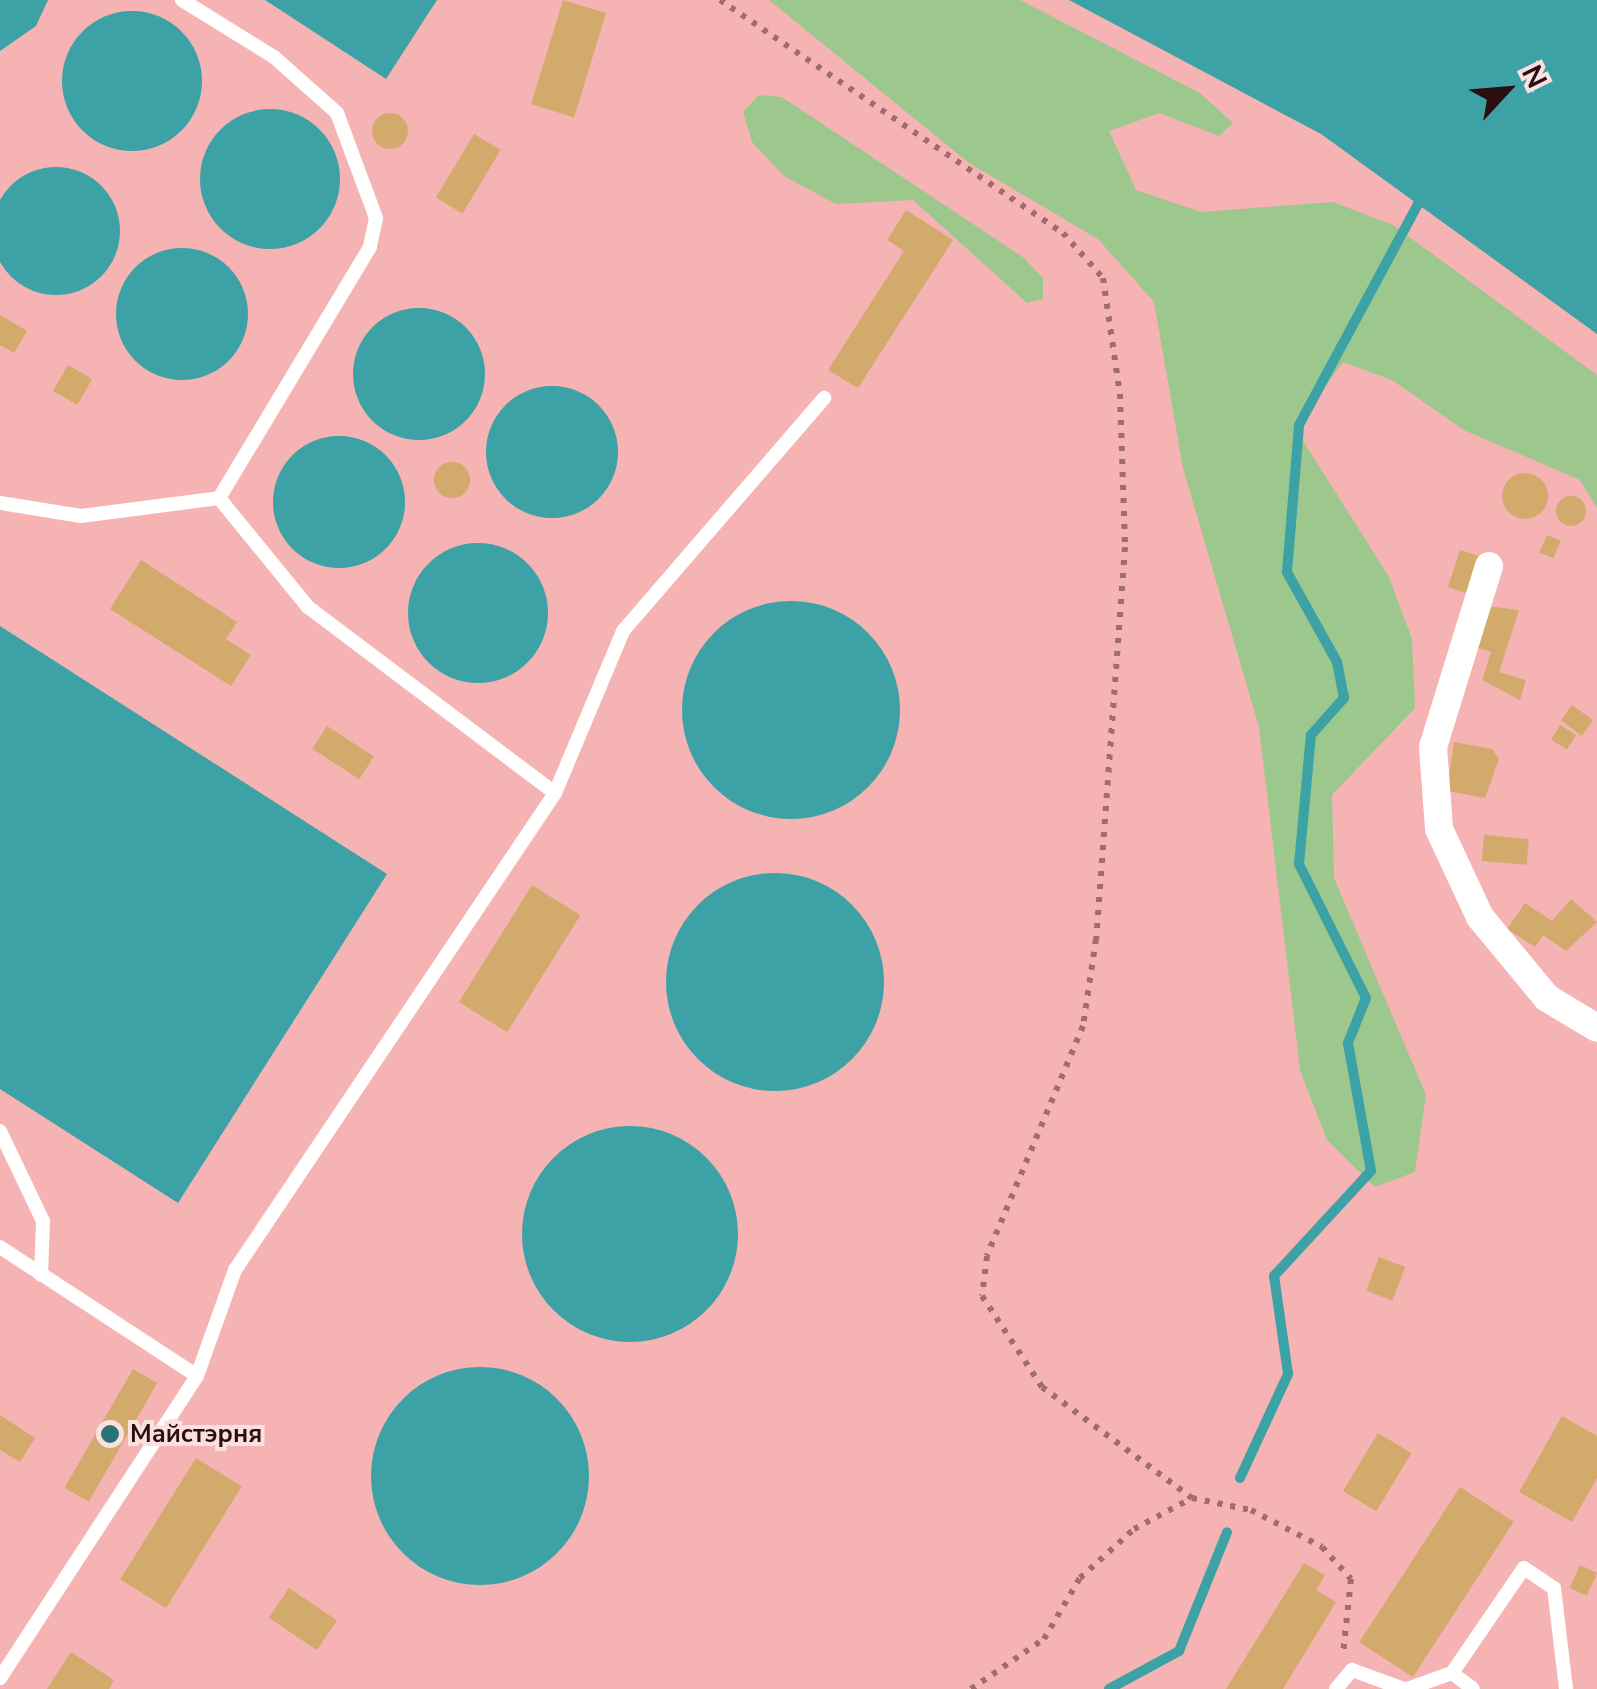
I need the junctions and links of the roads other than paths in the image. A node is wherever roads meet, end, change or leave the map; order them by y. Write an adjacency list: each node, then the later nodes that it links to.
1 (182, 0): 3 (lane)
2 (824, 398): 6 (lane)
3 (219, 498): 4 (lane); 6 (lane)
4 (0, 503)
5 (1489, 566): 7 (street)
6 (555, 793): 11 (lane)
7 (1597, 1028)
8 (0, 1132): 10 (lane)
9 (0, 1247): 10 (lane)
10 (41, 1275): 11 (lane)
11 (197, 1376): 13 (lane)
12 (1452, 1673): 15 (lane); 16 (lane); 17 (lane)
13 (0, 1678)
14 (1336, 1689): 15 (lane)
15 (1405, 1689)
16 (1474, 1689)
17 (1566, 1689)

